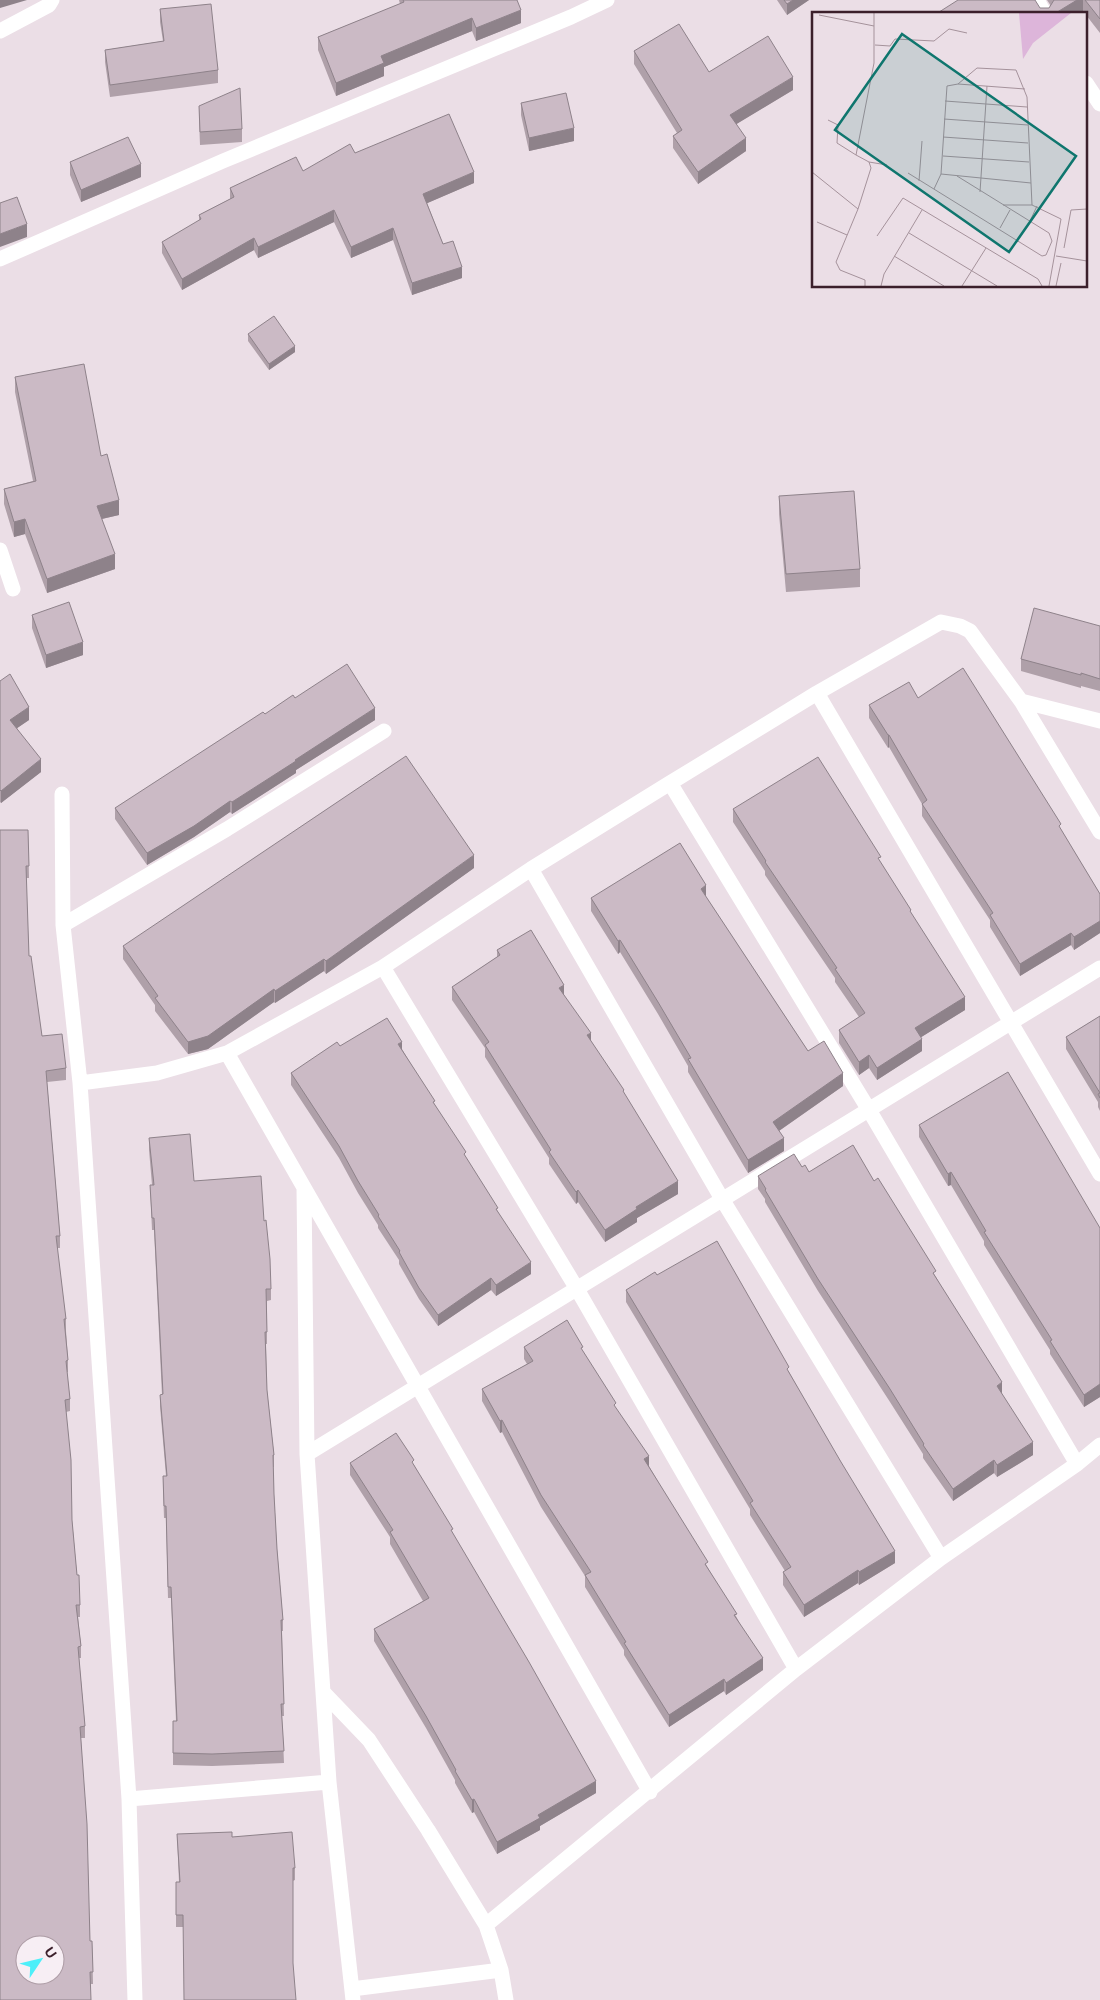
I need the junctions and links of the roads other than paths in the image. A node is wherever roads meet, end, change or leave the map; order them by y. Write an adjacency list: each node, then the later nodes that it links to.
1 (52, 0): 5 (street)
2 (608, 0): 8 (street)
3 (1037, 0): 4 (street)
4 (1044, 12)
5 (0, 31)
6 (1088, 86): 7 (street)
7 (1100, 104)
8 (0, 259)
9 (0, 550): 10 (street)
10 (13, 589)
11 (817, 693): 12 (street); 15 (street); 22 (street)
12 (1021, 701): 13 (street); 17 (street)
13 (1100, 721)
14 (384, 731): 19 (street)
15 (670, 783): 18 (street); 25 (street)
16 (62, 794): 19 (street)
17 (1100, 832)
18 (531, 869): 20 (street); 28 (street)
19 (63, 925): 24 (street)
20 (383, 967): 23 (street); 29 (street)
21 (1100, 968): 22 (street)
22 (1010, 1023): 25 (street); 26 (street)
23 (228, 1053): 24 (street); 27 (street)
24 (80, 1083): 39 (street)
25 (869, 1110): 28 (street); 33 (street)
26 (1100, 1174)
27 (304, 1186): 30 (street); 32 (street)
28 (722, 1199): 29 (street); 34 (street)
29 (578, 1289): 30 (street); 35 (street)
30 (418, 1386): 32 (street); 38 (street)
31 (1100, 1445): 33 (street)
32 (307, 1454): 36 (street)
33 (1077, 1464): 34 (street)
34 (941, 1558): 35 (street)
35 (796, 1669): 38 (street)
36 (323, 1692): 37 (street); 40 (street)
37 (329, 1782): 39 (street); 42 (street)
38 (650, 1792): 40 (street)
39 (129, 1799): 43 (street)
40 (486, 1925): 41 (street)
41 (501, 1970): 42 (street); 44 (street)
42 (352, 1995)
43 (135, 2000)
44 (506, 2000)

